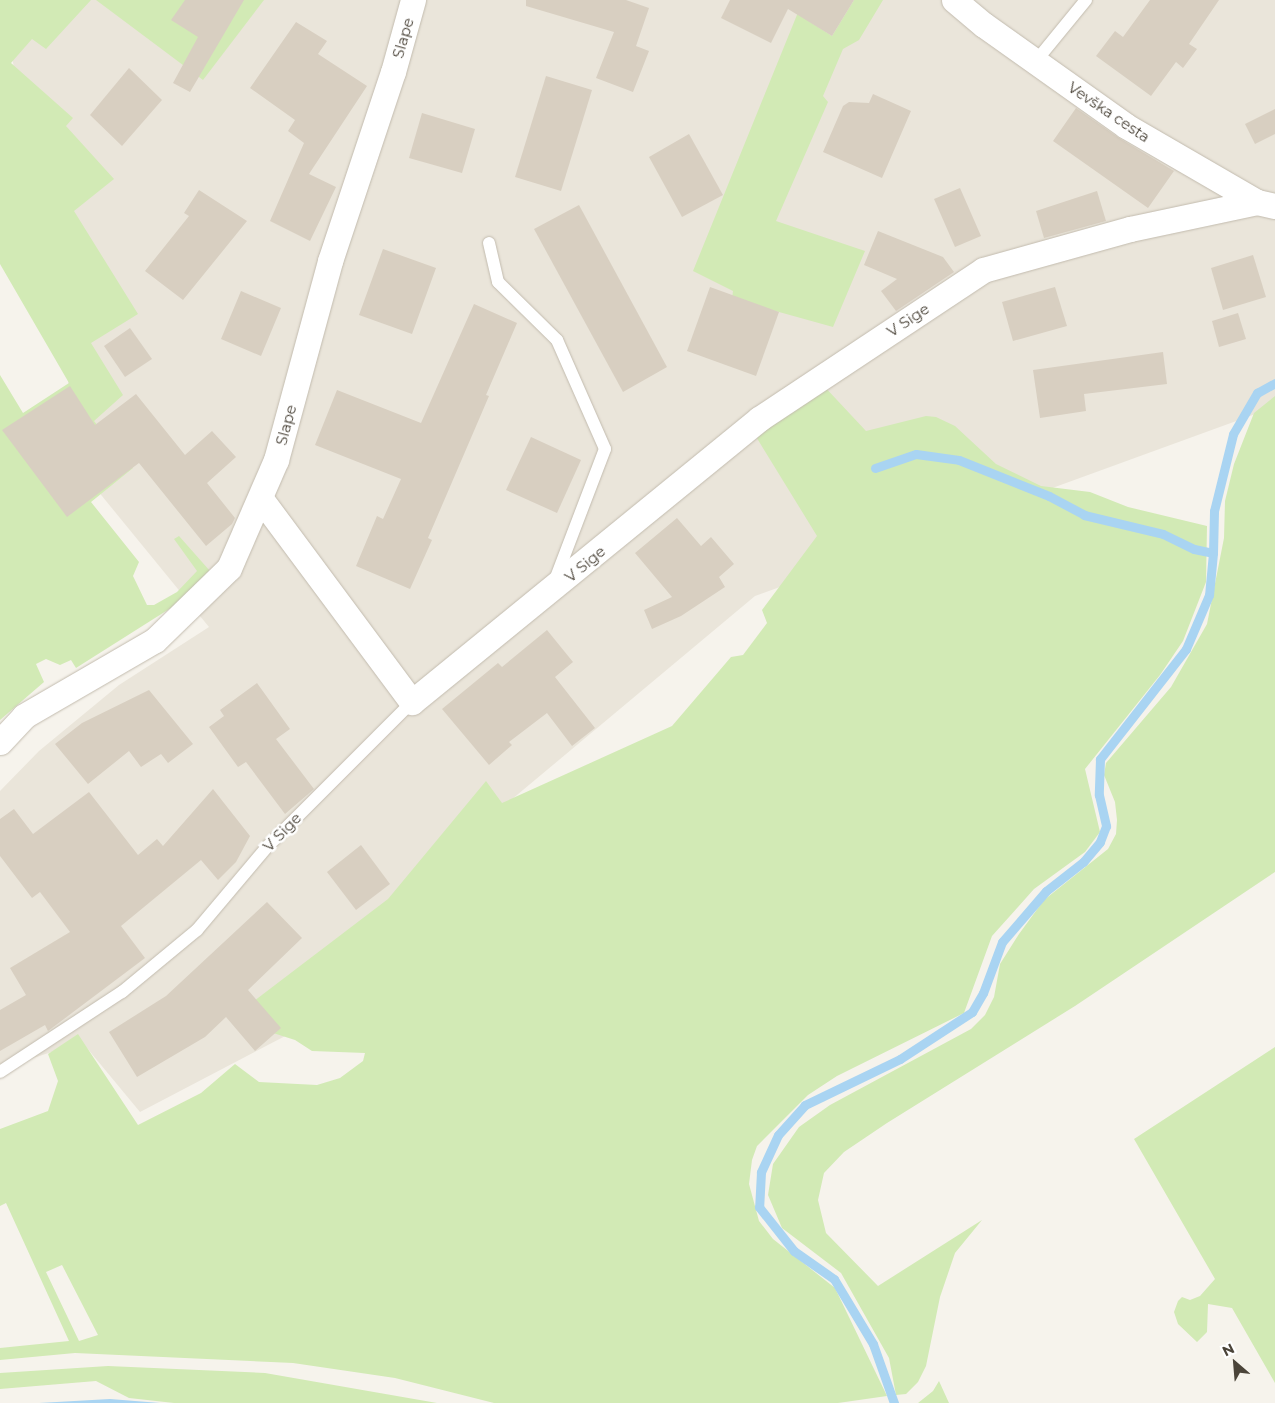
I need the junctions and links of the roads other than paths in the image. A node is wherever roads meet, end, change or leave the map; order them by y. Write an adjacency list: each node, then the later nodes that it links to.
1 (413, 0): 7 (street, Slape)
2 (954, 0): 4 (street, Vevška cesta)
3 (1086, 0): 4 (lane)
4 (1036, 61): 5 (street, Vevška cesta)
5 (1266, 204): 8 (street, V Sige)
6 (490, 243): 8 (lane)
7 (261, 499): 9 (street); 10 (street, Slape)
8 (551, 592): 9 (street, V Sige)
9 (412, 702): 11 (lane, V Sige)
10 (0, 742)
11 (0, 1072)

